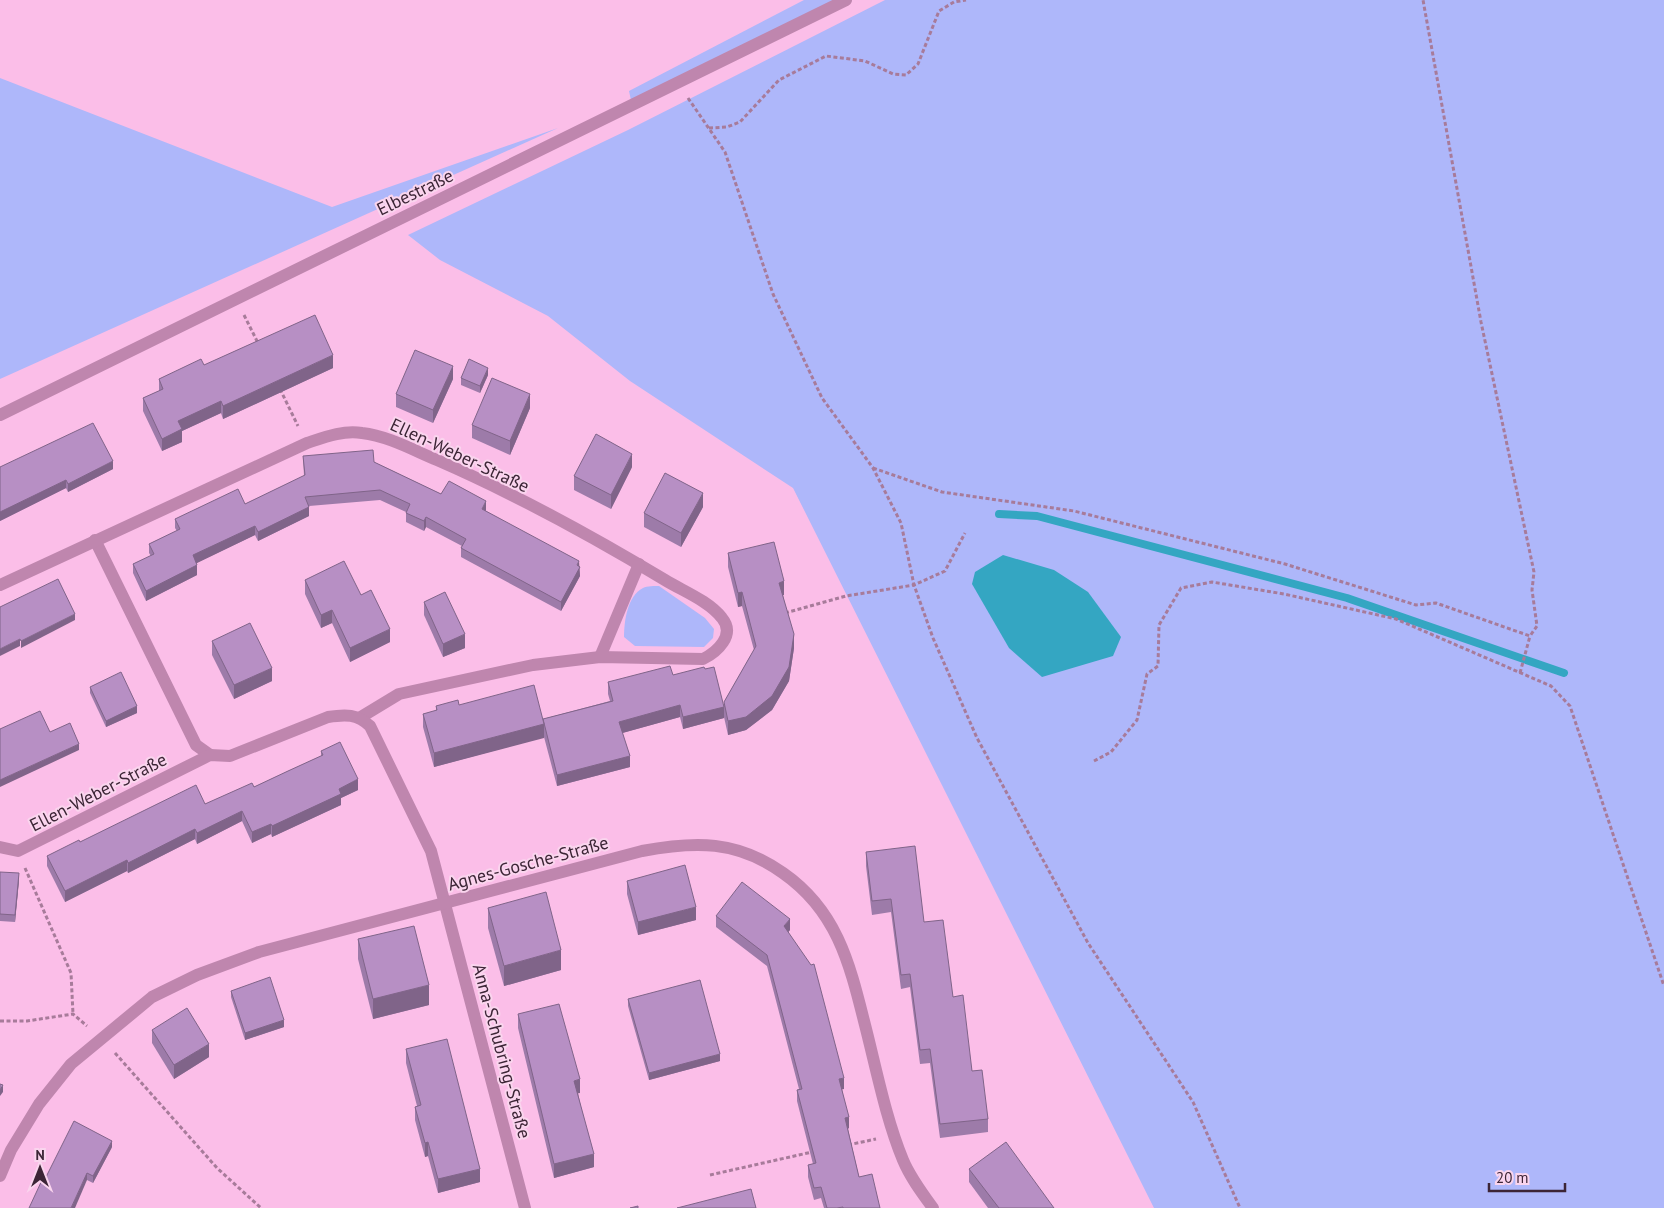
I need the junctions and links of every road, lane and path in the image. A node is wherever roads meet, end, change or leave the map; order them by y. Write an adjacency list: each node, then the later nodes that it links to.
1 (846, 0): 4 (street, Elbestraße)
2 (966, 0): 5 (path)
3 (1423, 0): 18 (path)
4 (678, 82): 5 (path); 9 (street, Elbestraße)
5 (709, 128): 11 (path)
6 (253, 334): 7 (path)
7 (262, 351)
8 (278, 385): 10 (path)
9 (0, 415)
10 (307, 443): 13 (street, Ellen-Weber-Straße); 14 (street, Ellen-Weber-Straße)
11 (873, 468): 16 (path); 18 (path)
12 (966, 533): 16 (path)
13 (95, 540): 15 (street, Ellen-Weber-Straße); 22 (street)
14 (639, 564): 19 (street); 19 (street, Ellen-Weber-Straße)
15 (0, 585)
16 (914, 585): 17 (path); 39 (path)
17 (782, 614)
18 (1530, 636): 20 (path)
19 (600, 657): 21 (street, Ellen-Weber-Straße)
20 (1520, 673): 23 (path); 27 (path)
21 (361, 717): 22 (street, Ellen-Weber-Straße); 26 (street)
22 (210, 755): 25 (street, Ellen-Weber-Straße)
23 (1094, 761)
24 (0, 847): 25 (street, Ellen-Weber-Straße)
25 (18, 851): 28 (path)
26 (444, 903): 30 (street, Agnes-Gosche-Straße); 31 (street, Agnes-Gosche-Straße); 37 (street, Anna-Schubring-Straße)
27 (1664, 986)
28 (73, 1014): 29 (path); 30 (path)
29 (0, 1022)
30 (103, 1040): 35 (street, Agnes-Gosche-Straße); 36 (path)
31 (894, 1135): 32 (path); 38 (street, Agnes-Gosche-Straße)
32 (843, 1146)
33 (814, 1152): 34 (path)
34 (710, 1175)
35 (0, 1176)
36 (262, 1208)
37 (525, 1208)
38 (933, 1208)
39 (1240, 1208)

